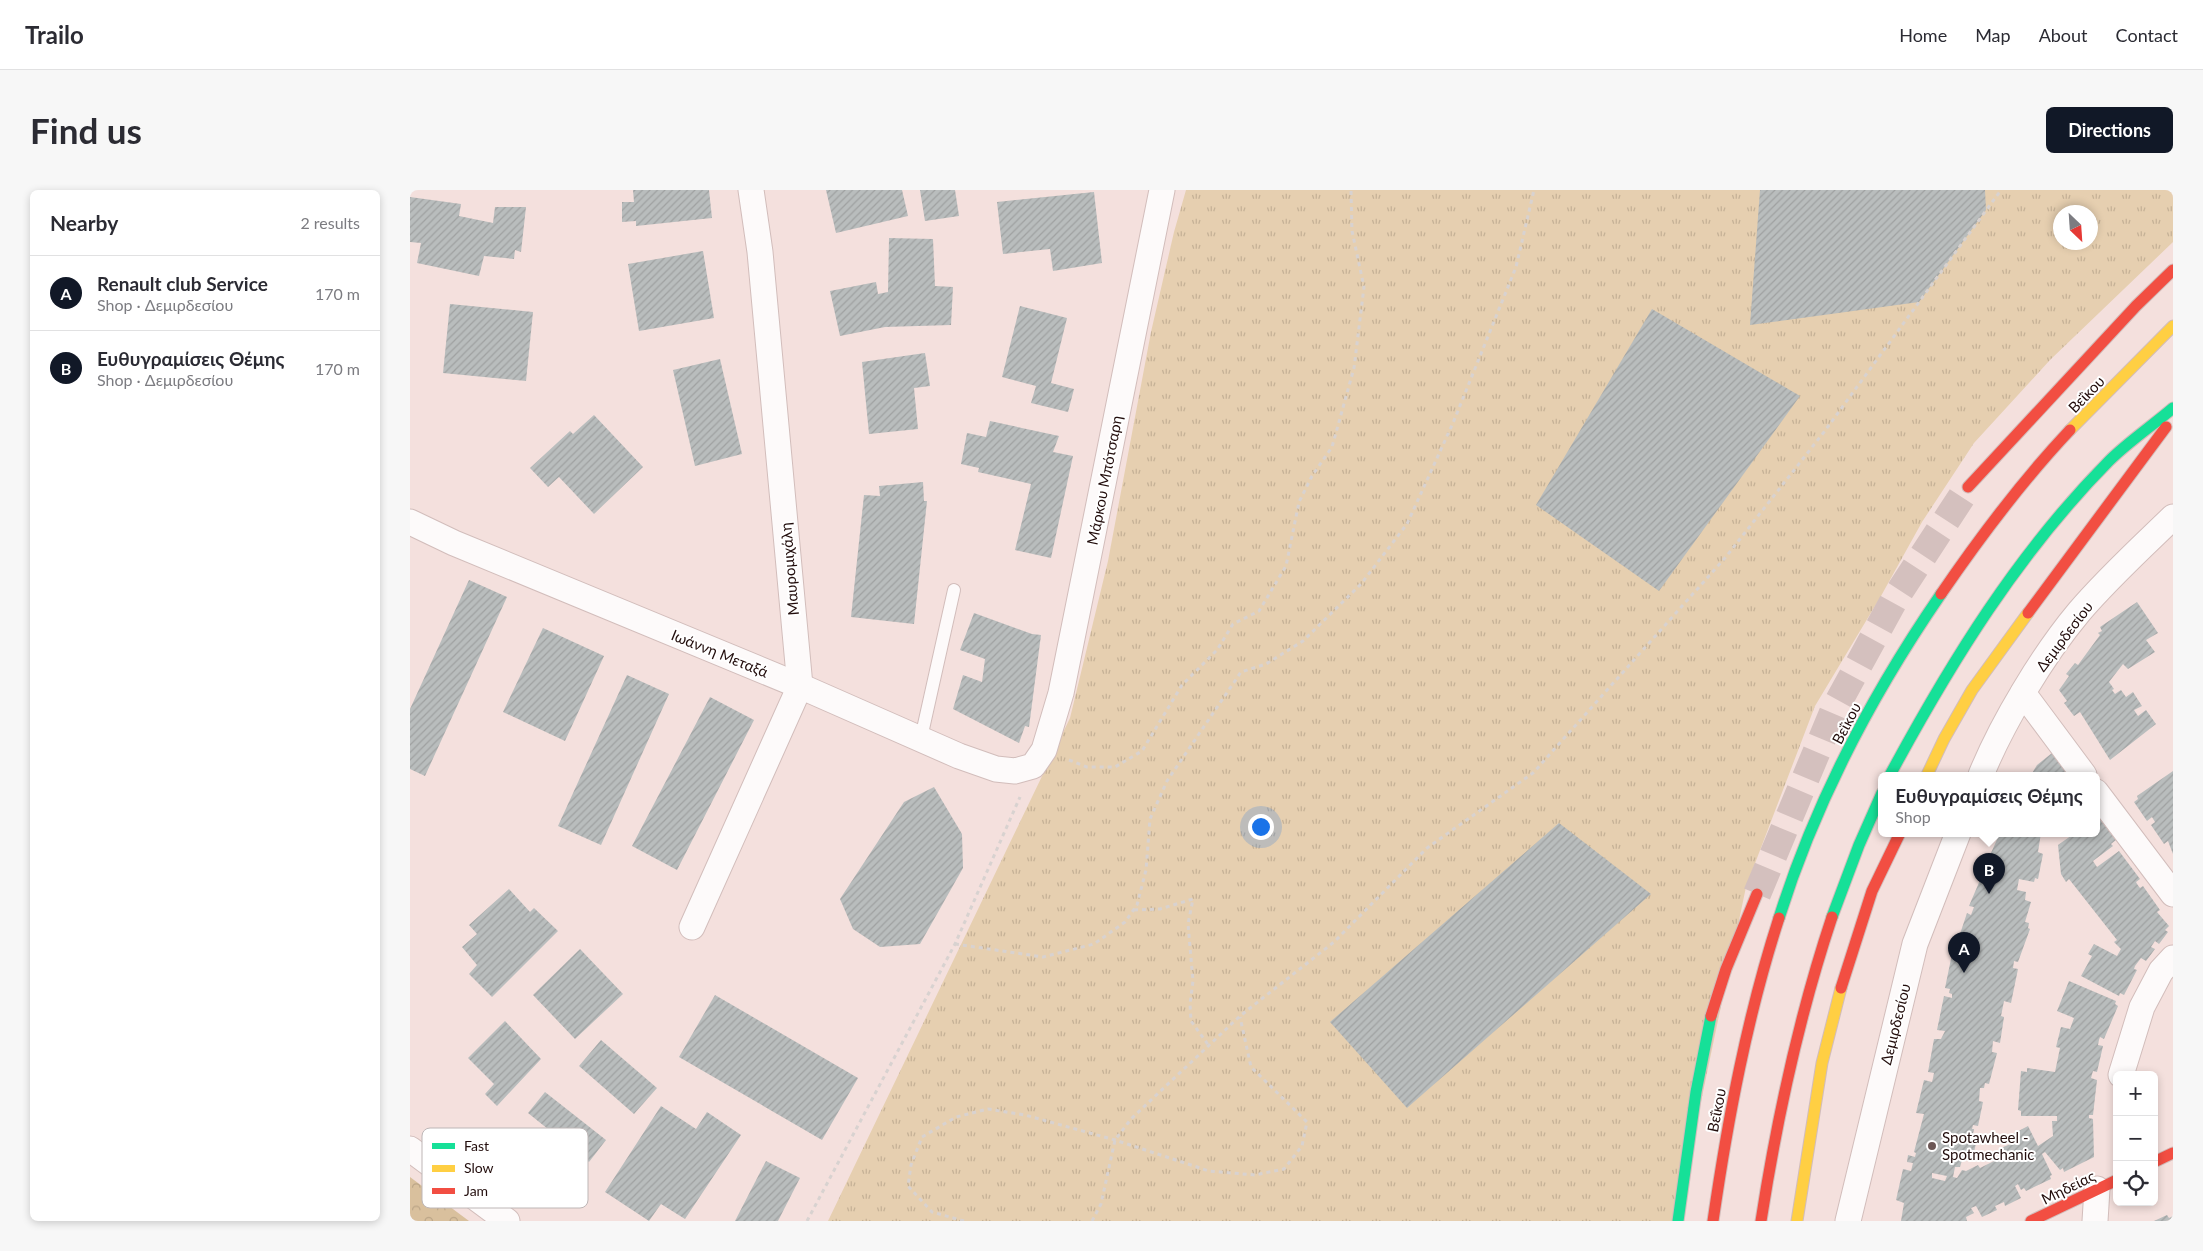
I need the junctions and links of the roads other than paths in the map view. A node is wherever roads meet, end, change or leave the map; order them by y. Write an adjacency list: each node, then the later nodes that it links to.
1 (751, 190): 11 (street, Μαυρομιχάλη)
2 (1162, 190): 14 (street, Μάρκου Μπότσαρη)
3 (2173, 270): 7 (main road)
4 (2173, 326): 36 (main road, Βεΐκου)
5 (2173, 408): 15 (main road)
6 (2173, 418): 16 (main road)
7 (1968, 487)
8 (2173, 517): 12 (street, Δεμιρδεσίου)
9 (410, 522): 11 (street, Ιωάννη Μεταξά)
10 (954, 590): 13 (lane)
11 (800, 686): 13 (street, Ιωάννη Μεταξά); 25 (street, Μαυρομιχάλη)
12 (2023, 693): 17 (street, Δεμιρδεσίου); 18 (street)
13 (921, 738): 14 (street, Ιωάννη Μεταξά)
14 (1039, 758)
15 (1892, 772)
16 (1928, 772)
17 (1983, 772)
18 (2082, 772)
19 (2100, 797): 24 (street)
20 (1878, 801): 37 (main road)
21 (1898, 837): 38 (main road)
22 (1956, 837): 39 (street, Δεμιρδεσίου)
23 (1757, 894): 35 (main road)
24 (2173, 894)
25 (692, 927)
26 (2173, 958): 27 (street)
27 (2122, 1071)
28 (410, 1149): 30 (street)
29 (2173, 1153): 31 (main road)
30 (422, 1158)
31 (2156, 1161)
32 (2107, 1185): 40 (main road, Μηδείας); 41 (street)
33 (489, 1208): 34 (street)
34 (507, 1221)
35 (1678, 1221)
36 (1713, 1221)
37 (1761, 1221)
38 (1797, 1221)
39 (1848, 1221)
40 (2031, 1221)
41 (2094, 1221)

